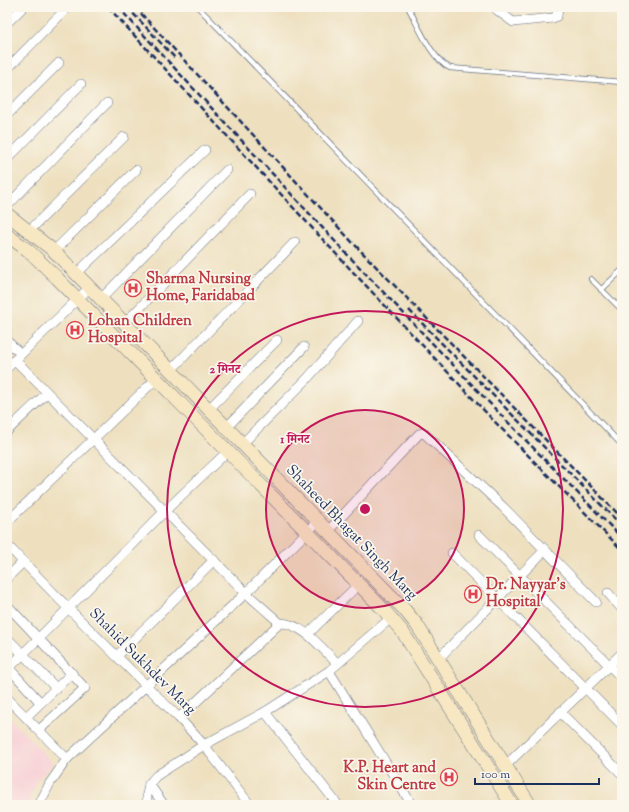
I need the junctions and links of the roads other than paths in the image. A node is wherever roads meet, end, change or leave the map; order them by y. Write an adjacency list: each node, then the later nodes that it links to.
1 (23, 7): 7 (street)
2 (198, 7): 49 (lane)
3 (408, 7): 10 (lane)
4 (558, 7): 6 (street)
5 (66, 9): 9 (street)
6 (497, 10)
7 (7, 23)
8 (59, 63): 13 (street)
9 (7, 69)
10 (622, 82)
11 (82, 84): 16 (street)
12 (107, 103): 20 (street)
13 (7, 115)
14 (124, 137): 22 (street)
15 (205, 150): 27 (street)
16 (7, 159)
17 (136, 170): 25 (street)
18 (227, 170): 32 (street)
19 (250, 194): 35 (street)
20 (7, 206)
21 (7, 214): 22 (street, Shaheed Bhagat Singh Marg)
22 (29, 231): 25 (street, Shaheed Bhagat Singh Marg)
23 (7, 234): 31 (street, Shaheed Bhagat Singh Marg)
24 (295, 242): 41 (street)
25 (54, 251): 27 (street, Shaheed Bhagat Singh Marg)
26 (622, 270): 30 (lane)
27 (76, 274): 29 (street, Shaheed Bhagat Singh Marg)
28 (591, 280): 30 (lane)
29 (89, 288): 31 (street); 32 (street, Shaheed Bhagat Singh Marg)
30 (601, 290): 33 (lane)
31 (78, 299): 39 (street); 42 (street, Shaheed Bhagat Singh Marg)
32 (100, 300): 35 (street, Shaheed Bhagat Singh Marg)
33 (622, 310)
34 (358, 322): 48 (street)
35 (124, 324): 41 (street, Shaheed Bhagat Singh Marg)
36 (277, 340): 44 (street)
37 (7, 341): 39 (street)
38 (304, 347): 45 (street)
39 (18, 357): 40 (street); 43 (street)
40 (7, 368)
41 (170, 371): 44 (street, Shaheed Bhagat Singh Marg)
42 (156, 379): 47 (street); 50 (street, Shaheed Bhagat Singh Marg)
43 (47, 393): 46 (street); 47 (street)
44 (208, 410): 45 (street, Shaheed Bhagat Singh Marg)
45 (226, 428): 48 (street, Shaheed Bhagat Singh Marg)
46 (7, 431)
47 (93, 440): 51 (street); 53 (street)
48 (242, 444): 52 (street, Shaheed Bhagat Singh Marg)
49 (622, 445)
50 (227, 452): 51 (street); 55 (street, Shaheed Bhagat Singh Marg)
51 (166, 510): 60 (street); 69 (street)
52 (318, 521): 54 (street, Shaheed Bhagat Singh Marg); 55 (street)
53 (7, 522)
54 (328, 531): 58 (street); 80 (street, Shaheed Bhagat Singh Marg)
55 (307, 533): 64 (street, Shaheed Bhagat Singh Marg); 65 (street)
56 (479, 534): 62 (street)
57 (7, 545): 61 (street, Shahid Sukhdev Marg)
58 (544, 550): 62 (street); 68 (street)
59 (452, 553): 67 (street)
60 (214, 560): 65 (street); 79 (street)
61 (23, 562): 63 (street); 69 (street, Shahid Sukhdev Marg)
62 (520, 575): 67 (street); 82 (street)
63 (7, 578)
64 (358, 584): 72 (street, Shaheed Bhagat Singh Marg); 74 (street)
65 (246, 593): 73 (street); 87 (street)
66 (608, 593): 70 (street)
67 (496, 598): 80 (street); 89 (street)
68 (596, 602)
69 (68, 608): 76 (street); 79 (street, Shahid Sukhdev Marg)
70 (622, 608)
71 (8, 609): 76 (street)
72 (391, 618): 81 (street); 109 (street, Shaheed Bhagat Singh Marg)
73 (280, 623): 81 (street); 95 (street)
74 (311, 631)
75 (7, 638): 78 (street)
76 (39, 638): 78 (street); 85 (street)
77 (622, 653): 82 (street)
78 (23, 654): 83 (street); 88 (street)
79 (118, 655): 87 (street, Shahid Sukhdev Marg)
80 (438, 659): 100 (street, Shaheed Bhagat Singh Marg)
81 (337, 663): 84 (street)
82 (609, 666): 86 (street); 89 (street)
83 (8, 668): 91 (street)
84 (329, 671): 92 (street); 108 (street)
85 (72, 673): 88 (street); 97 (street)
86 (622, 678)
87 (146, 685): 95 (street, Shahid Sukhdev Marg); 99 (street)
88 (56, 688): 91 (street)
89 (585, 689): 93 (street); 96 (street)
90 (7, 698): 94 (street)
91 (40, 702): 94 (street)
92 (265, 712): 98 (street); 107 (street)
93 (560, 712): 100 (street); 101 (street)
94 (26, 717): 97 (street)
95 (180, 718): 98 (street, Shahid Sukhdev Marg)
96 (622, 725)
97 (39, 730): 99 (street)
98 (204, 745): 102 (street); 106 (street, Shahid Sukhdev Marg)
99 (67, 759): 103 (street)
100 (505, 766): 110 (street, Shaheed Bhagat Singh Marg)
101 (622, 774)
102 (149, 784): 104 (street); 105 (street)
103 (39, 805)
104 (147, 805)
105 (164, 805)
106 (250, 805)
107 (338, 805)
108 (412, 805)
109 (512, 805)
110 (530, 805)

